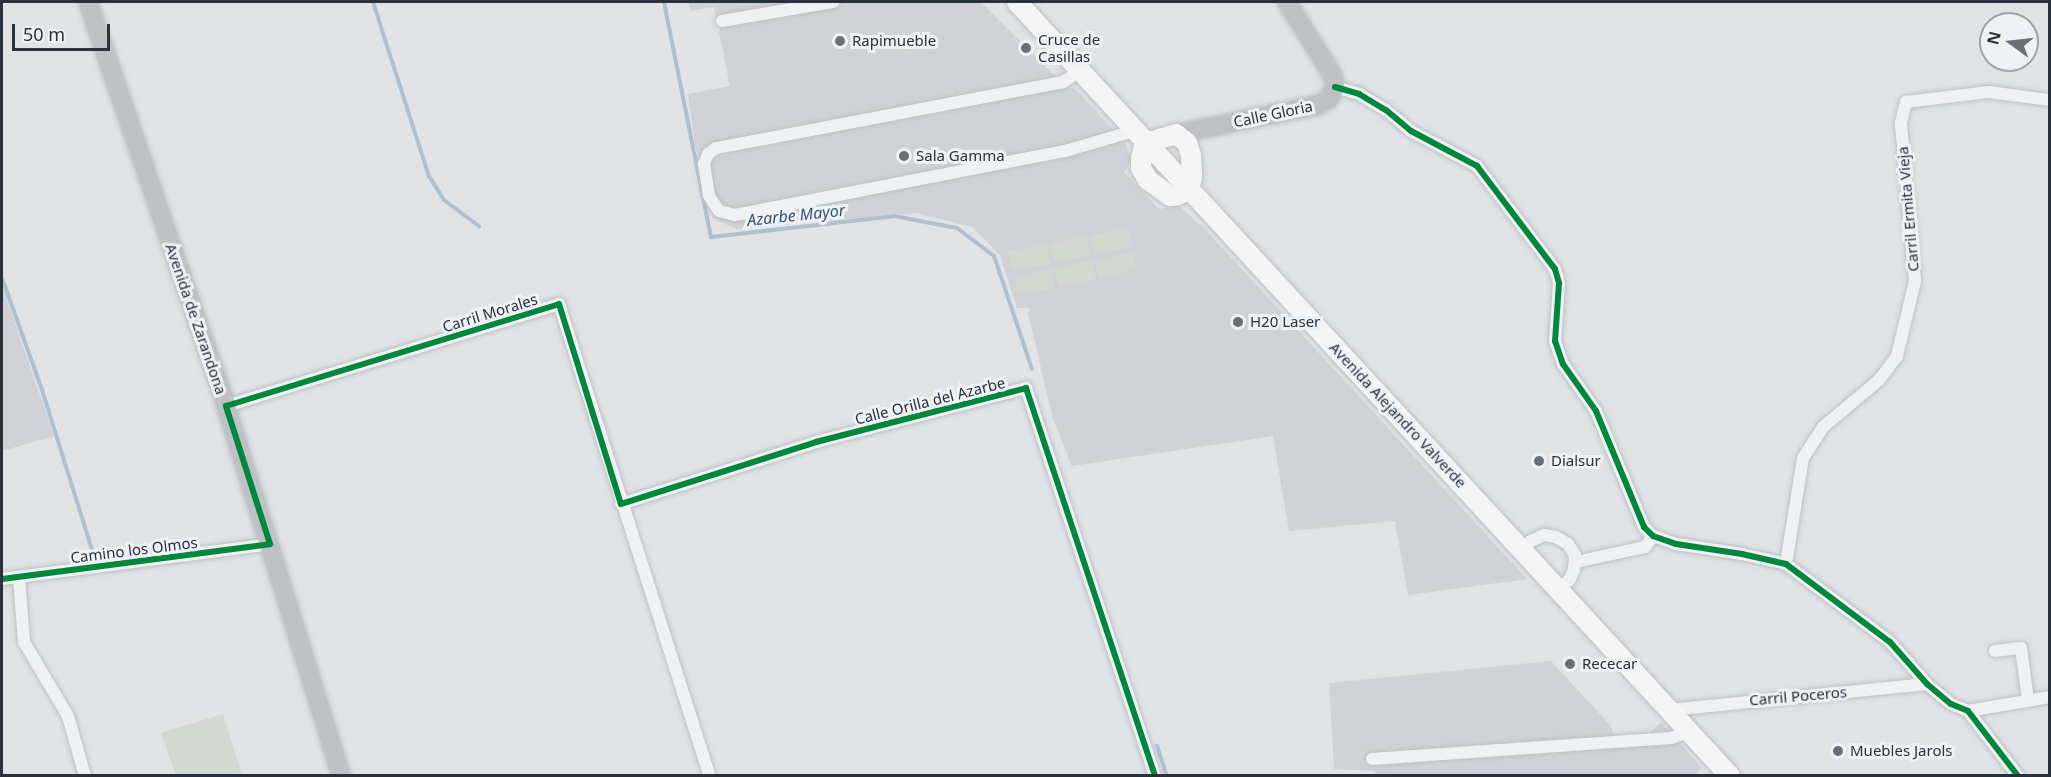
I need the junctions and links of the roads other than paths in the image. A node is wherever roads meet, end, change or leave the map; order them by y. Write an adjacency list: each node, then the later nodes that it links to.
1 (88, 2): 14 (street, Avenida de Zarandona)
2 (833, 2): 5 (street)
3 (1017, 2): 6 (main road, Avenida Alejandro Valverde)
4 (1287, 2): 7 (street)
5 (722, 21)
6 (1080, 71): 11 (main road, Avenida Alejandro Valverde); 11 (street)
7 (1335, 87): 9 (street, Calle Gloria); 16 (street)
8 (2049, 100): 20 (street, Carril Ermita Vieja)
9 (1204, 128): 10 (street, Calle Gloria); 12 (street)
10 (1176, 134): 11 (main road); 12 (main road)
11 (1140, 137): 13 (main road, Avenida Alejandro Valverde)
12 (1191, 155): 13 (main road)
13 (1189, 189): 18 (main road, Avenida Alejandro Valverde)
14 (226, 406): 15 (street, Carril Morales); 17 (street, Avenida de Zarandona)
15 (621, 504): 34 (street, Carril Morales); 35 (street, Calle Orilla del Azarbe)
16 (1653, 536): 19 (street); 20 (street)
17 (270, 544): 21 (street, Camino los Olmos); 33 (street, Avenida de Zarandona)
18 (1522, 550): 19 (street); 23 (main road, Avenida Alejandro Valverde)
19 (1576, 562): 23 (street)
20 (1786, 564): 25 (street)
21 (19, 577): 22 (street, Camino los Olmos); 32 (street)
22 (2, 579)
23 (1558, 589): 28 (main road, Avenida Alejandro Valverde)
24 (1995, 651): 27 (street)
25 (1927, 684): 28 (street, Carril Poceros); 29 (street)
26 (2049, 697): 27 (street)
27 (2028, 700): 29 (street)
28 (1670, 710): 30 (main road, Avenida Alejandro Valverde)
29 (1968, 711): 37 (street)
30 (1690, 732): 31 (street); 36 (main road, Avenida Alejandro Valverde)
31 (1372, 759)
32 (85, 776)
33 (341, 776)
34 (710, 776)
35 (1155, 776)
36 (1730, 776)
37 (2018, 776)

